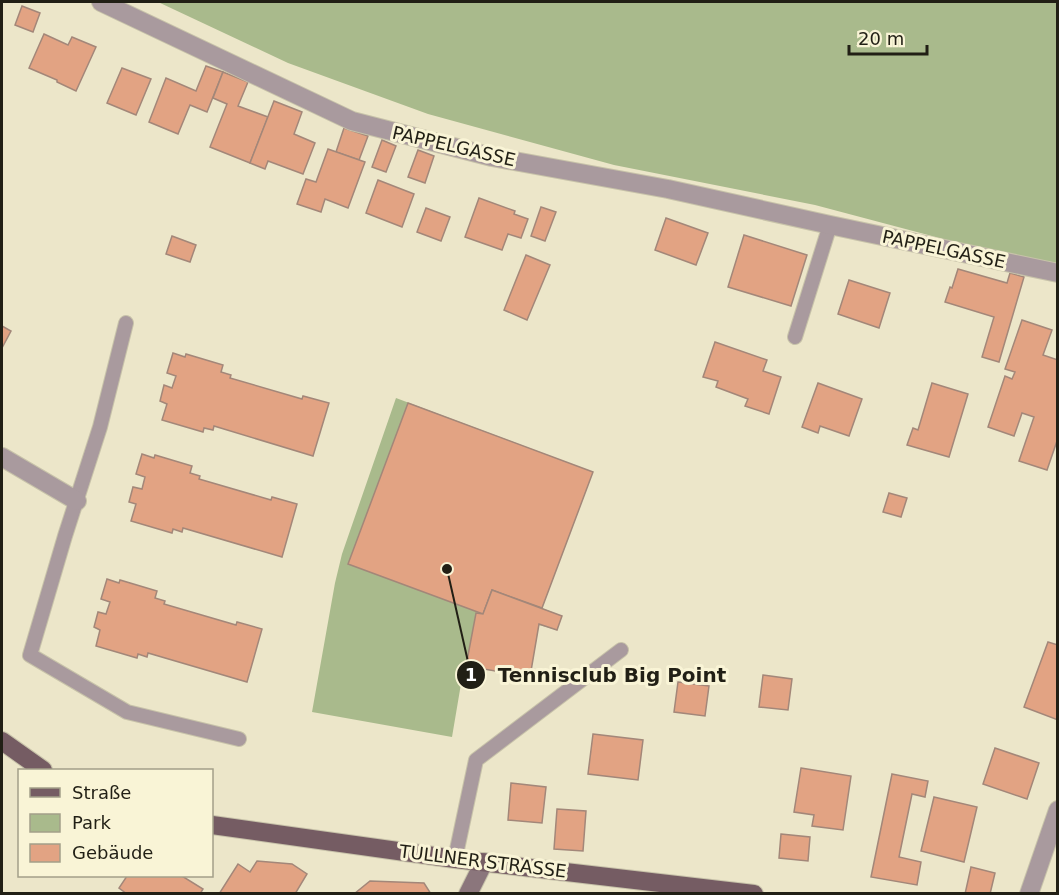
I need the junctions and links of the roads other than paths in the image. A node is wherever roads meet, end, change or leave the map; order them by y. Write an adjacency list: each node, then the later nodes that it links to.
1 (101, 2): 2 (street, PAPPELGASSE)
2 (830, 225): 3 (street, PAPPELGASSE); 5 (lane)
3 (1058, 273)
4 (126, 323): 7 (lane)
5 (795, 337)
6 (2, 457): 7 (street)
7 (77, 501): 9 (lane)
8 (621, 650): 14 (lane)
9 (239, 739)
10 (2, 741): 11 (main road)
11 (40, 769)
12 (1058, 810): 18 (street)
13 (213, 825): 14 (main road, TULLNER STRASSE)
14 (455, 859): 15 (main road, TULLNER STRASSE)
15 (484, 862): 16 (street); 17 (main road, TULLNER STRASSE)
16 (468, 894)
17 (754, 894)
18 (1029, 894)

